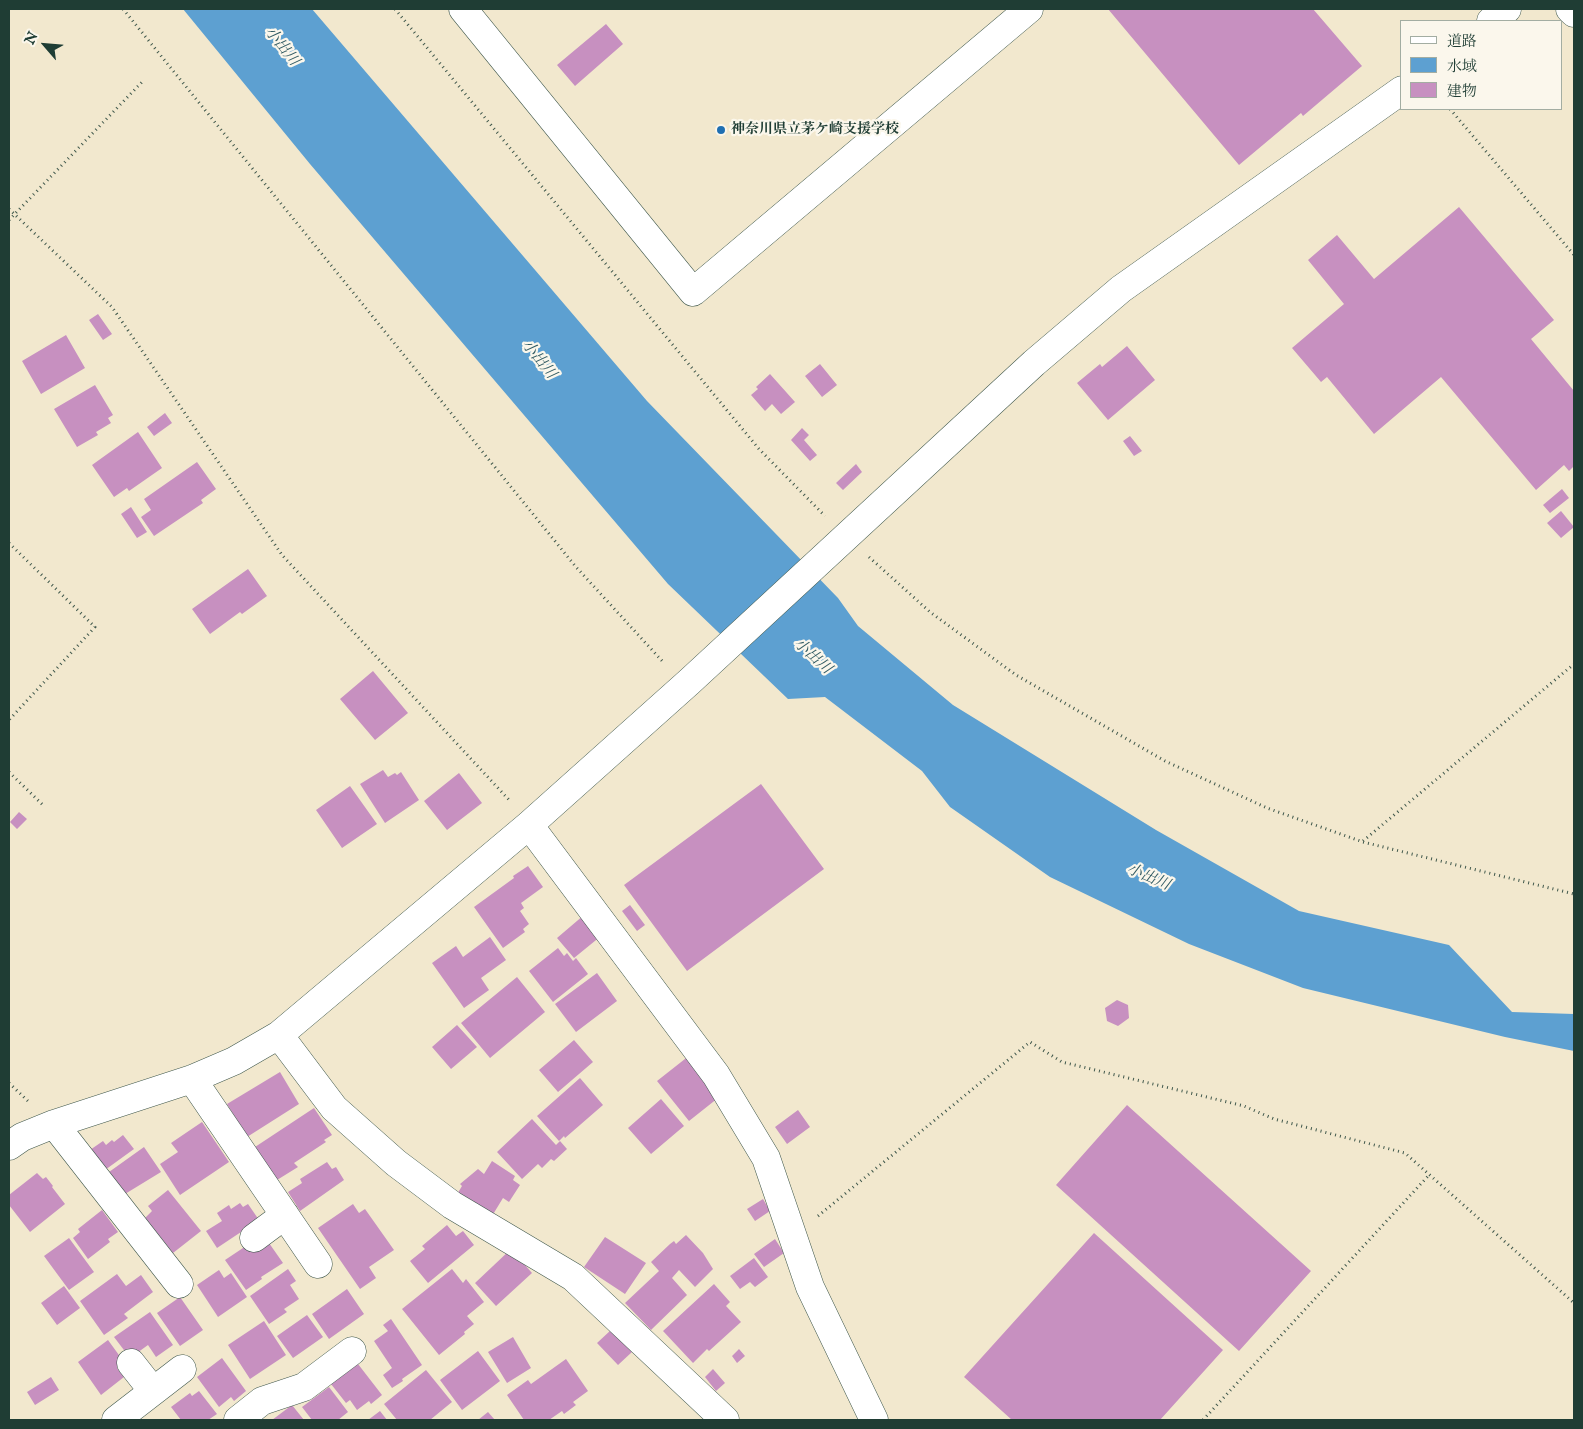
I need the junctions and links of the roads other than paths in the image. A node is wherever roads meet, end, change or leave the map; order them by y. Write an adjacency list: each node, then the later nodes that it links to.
1 (463, 9): 2 (street)
2 (1029, 9)
3 (1507, 9): 6 (street)
4 (1570, 9): 5 (street)
5 (1574, 13)
6 (1492, 20)
7 (1400, 91): 8 (street)
8 (529, 825): 9 (street); 24 (street)
9 (278, 1035): 10 (street); 23 (street)
10 (192, 1079): 11 (street); 13 (street)
11 (54, 1124): 12 (street); 16 (street)
12 (9, 1146)
13 (285, 1215): 14 (street); 15 (street)
14 (254, 1238)
15 (318, 1264)
16 (179, 1284)
17 (352, 1351): 22 (street)
18 (131, 1363): 20 (street)
19 (182, 1369): 20 (street)
20 (153, 1391): 21 (street)
21 (116, 1420)
22 (238, 1420)
23 (725, 1420)
24 (874, 1420)

